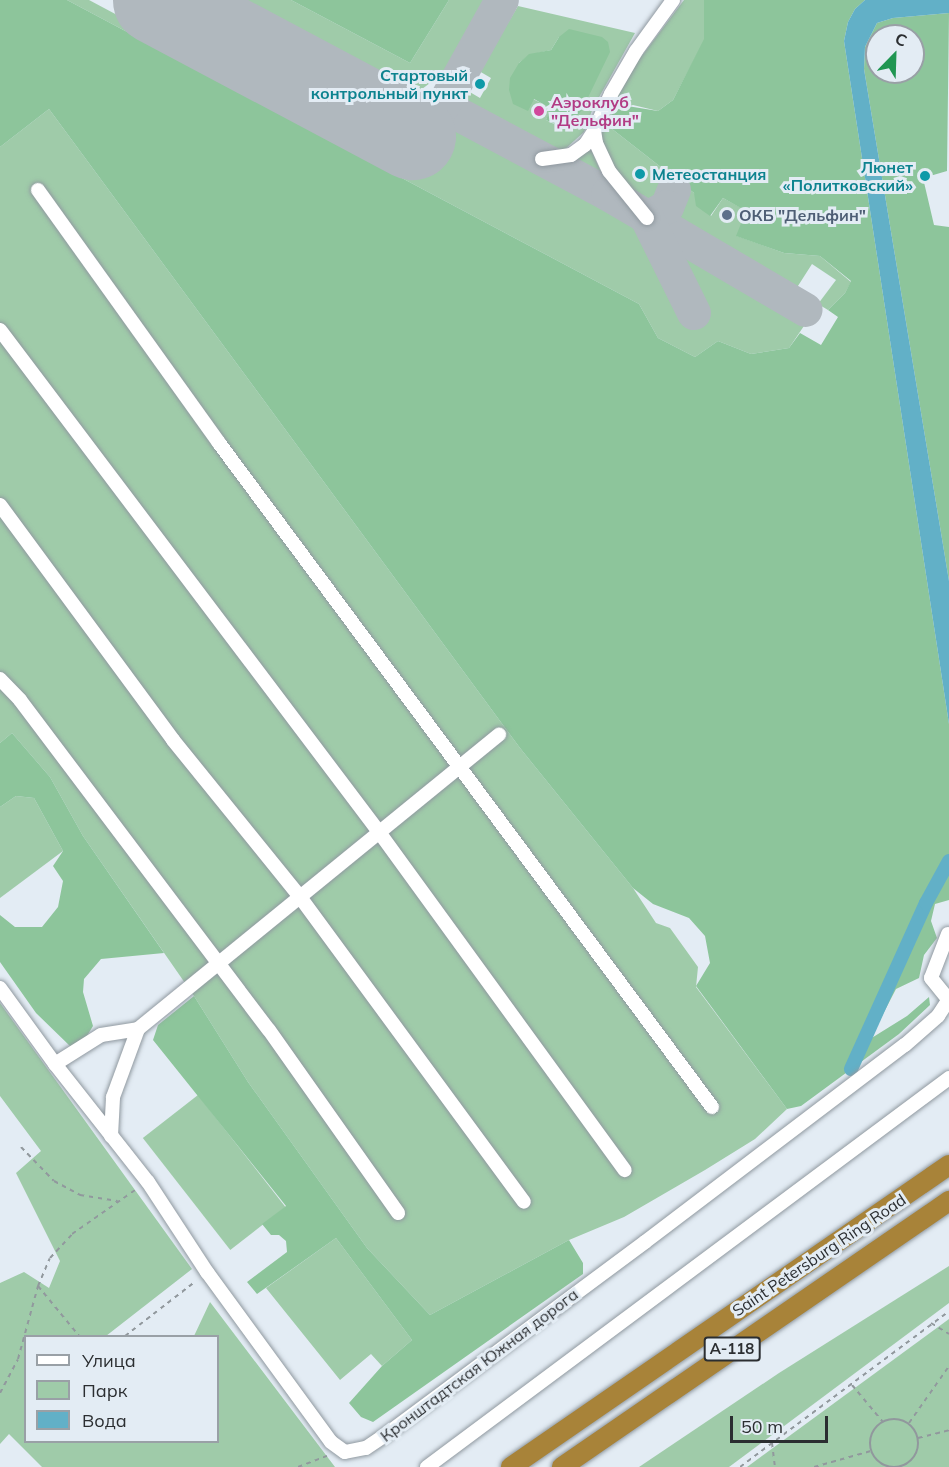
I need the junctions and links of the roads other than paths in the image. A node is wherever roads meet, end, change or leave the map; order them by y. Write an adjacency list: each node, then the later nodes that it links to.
1 (673, 0): 2 (street)
2 (594, 131): 3 (street); 5 (street)
3 (542, 159)
4 (38, 190): 10 (street)
5 (647, 218)
6 (0, 330): 11 (street)
7 (0, 505): 12 (street)
8 (0, 679): 14 (street)
9 (499, 735): 10 (street)
10 (460, 767): 11 (street); 20 (street)
11 (380, 832): 12 (street); 23 (street)
12 (300, 897): 14 (street); 25 (street)
13 (948, 934): 16 (street)
14 (217, 964): 17 (street); 26 (street)
15 (0, 988): 18 (street)
16 (949, 1000): 21 (street, Кронштадтская Южная дорога)
17 (138, 1029): 18 (street); 21 (street)
18 (55, 1064): 21 (street)
19 (949, 1078): 28 (street)
20 (712, 1107)
21 (111, 1136)
22 (949, 1165): 29 (highway, Saint Petersburg Ring Road / А-118)
23 (625, 1170)
24 (949, 1201): 27 (highway, Saint Petersburg Ring Road / А-118)
25 (524, 1202)
26 (398, 1213)
27 (564, 1466)
28 (427, 1467)
29 (511, 1467)

